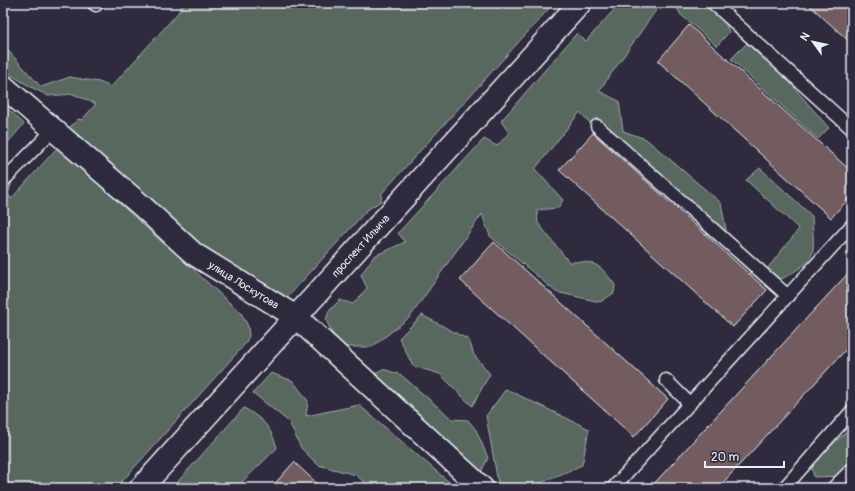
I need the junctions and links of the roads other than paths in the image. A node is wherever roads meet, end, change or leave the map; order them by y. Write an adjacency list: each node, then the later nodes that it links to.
1 (580, 3): 10 (street, проспект Ильича)
2 (713, 3): 5 (lane)
3 (3, 86): 6 (street, улица Лоскутова)
4 (596, 126): 9 (lane)
5 (852, 129)
6 (53, 130): 7 (lane); 10 (street, улица Лоскутова)
7 (3, 181)
8 (852, 225): 9 (lane)
9 (788, 296): 12 (lane)
10 (296, 317): 15 (street, проспект Ильича); 16 (street, улица Лоскутова)
11 (666, 380): 12 (lane)
12 (690, 404): 17 (lane)
13 (852, 410): 18 (lane)
14 (852, 469): 19 (lane)
15 (141, 488)
16 (482, 488)
17 (613, 488)
18 (784, 488)
19 (833, 488)

